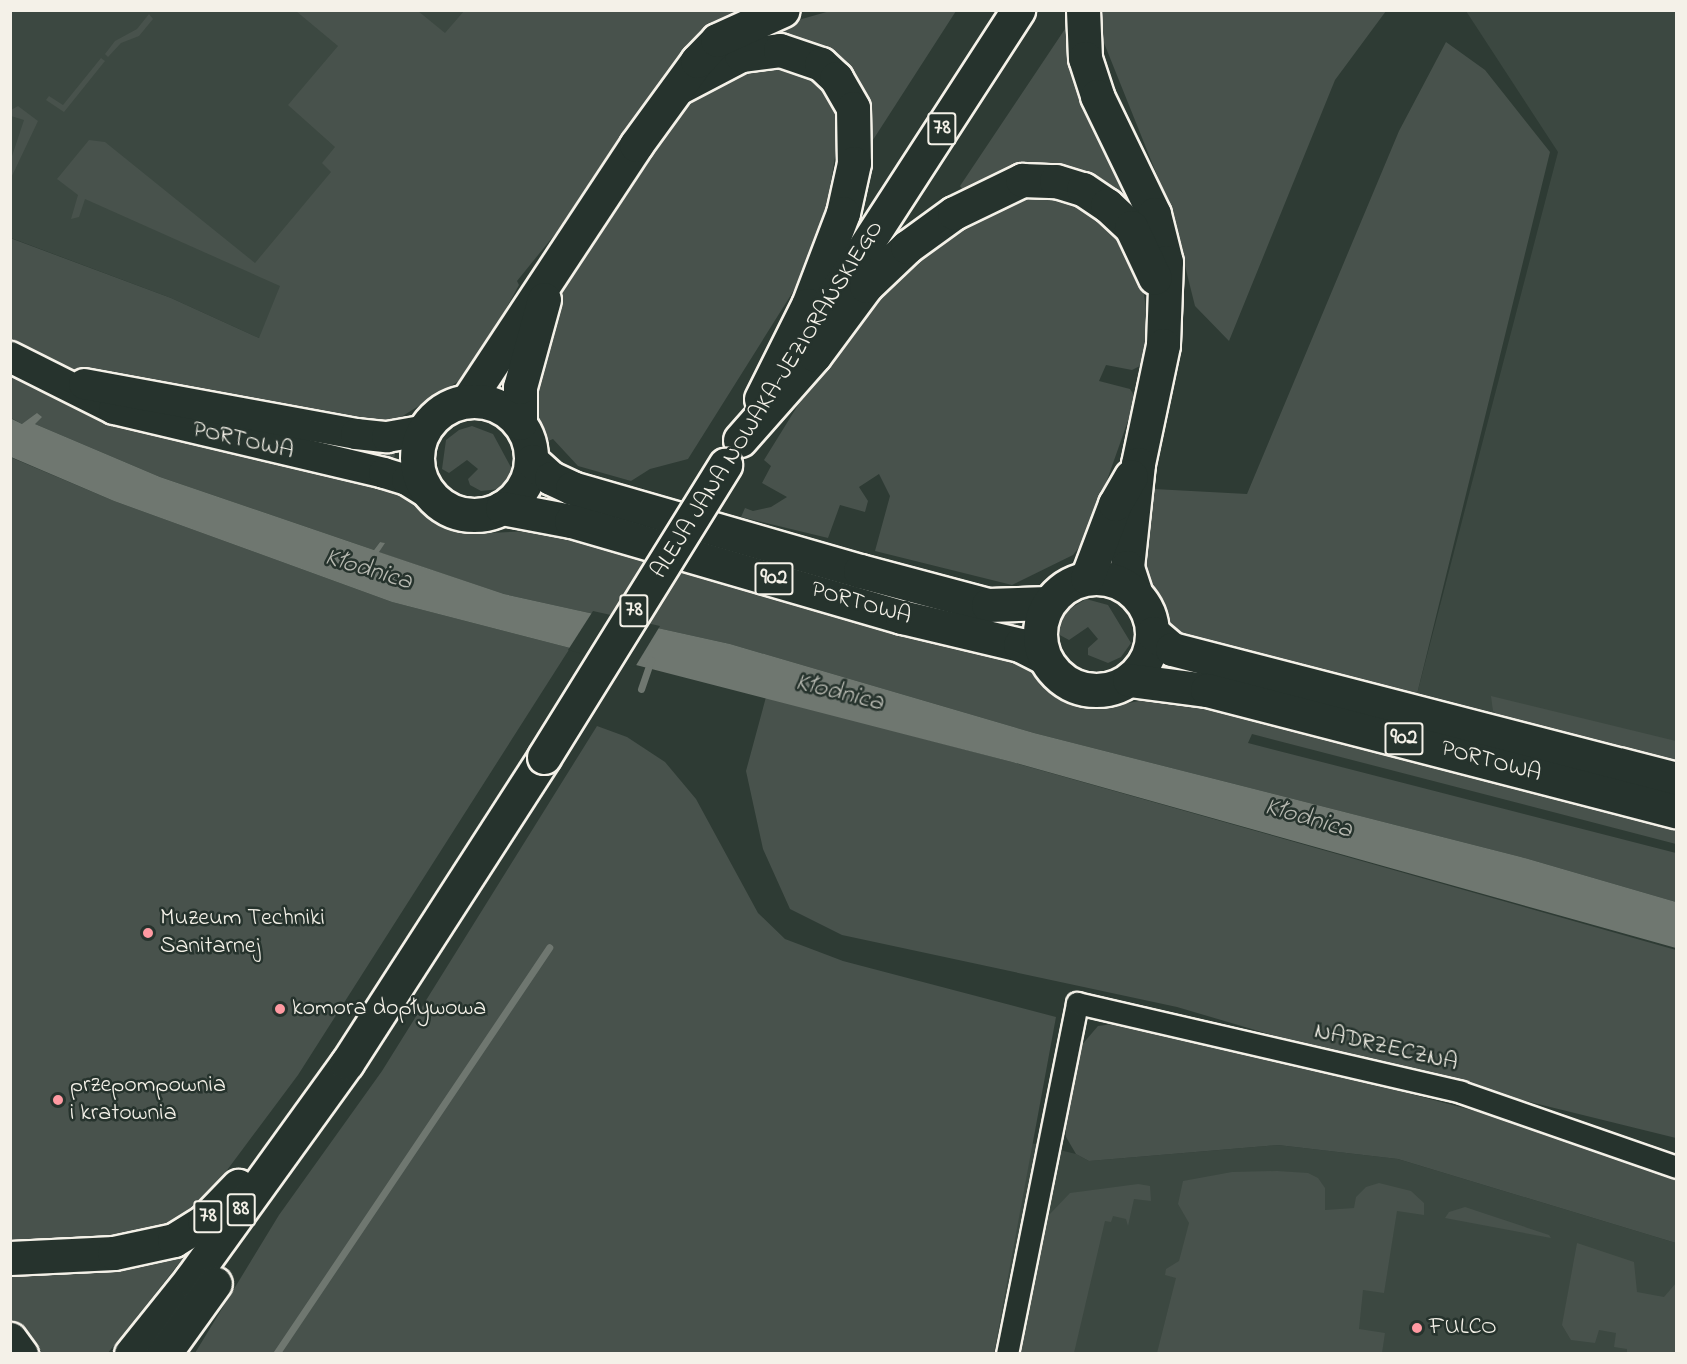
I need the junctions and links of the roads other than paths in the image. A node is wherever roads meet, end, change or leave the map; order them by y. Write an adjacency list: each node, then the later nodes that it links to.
1 (783, 10): 4 (main road)
2 (1018, 10): 12 (main road, ALEJA JANA NOWAKA-JEZIORAŃSKIEGO / 78)
3 (1083, 10): 6 (main road)
4 (680, 87): 5 (main road); 12 (main road)
5 (552, 271): 9 (main road); 10 (main road)
6 (1166, 303): 12 (main road); 14 (main road)
7 (10, 357): 8 (street, PORTOWA)
8 (60, 381): 11 (street, PORTOWA); 15 (street, PORTOWA)
9 (468, 400): 10 (main road); 11 (main road)
10 (520, 423): 13 (main road)
11 (422, 431): 15 (main road)
12 (732, 452): 25 (main road, ALEJA JANA NOWAKA-JEZIORAŃSKIEGO / 78, bridge)
13 (531, 461): 16 (main road); 19 (main road, PORTOWA / 902)
14 (1138, 464): 17 (main road); 18 (main road)
15 (428, 493): 16 (main road, 902)
16 (502, 508): 21 (main road, PORTOWA / 902)
17 (1087, 578): 18 (main road); 19 (main road)
18 (1136, 594): 20 (main road)
19 (1048, 603): 21 (main road)
20 (1153, 633): 22 (main road); 23 (main road, PORTOWA / 902)
21 (1044, 657): 22 (main road, 902)
22 (1129, 680): 24 (main road, PORTOWA / 902)
23 (1677, 779)
24 (1677, 811)
25 (347, 1064): 27 (main road, 78); 30 (main road, ALEJA JANA NOWAKA-JEZIORAŃSKIEGO / 88); 31 (main road, 78)
26 (1677, 1167): 32 (street, NADRZECZNA)
27 (10, 1258)
28 (10, 1339): 29 (main road)
29 (21, 1353)
30 (131, 1353)
31 (164, 1353)
32 (1007, 1353)

